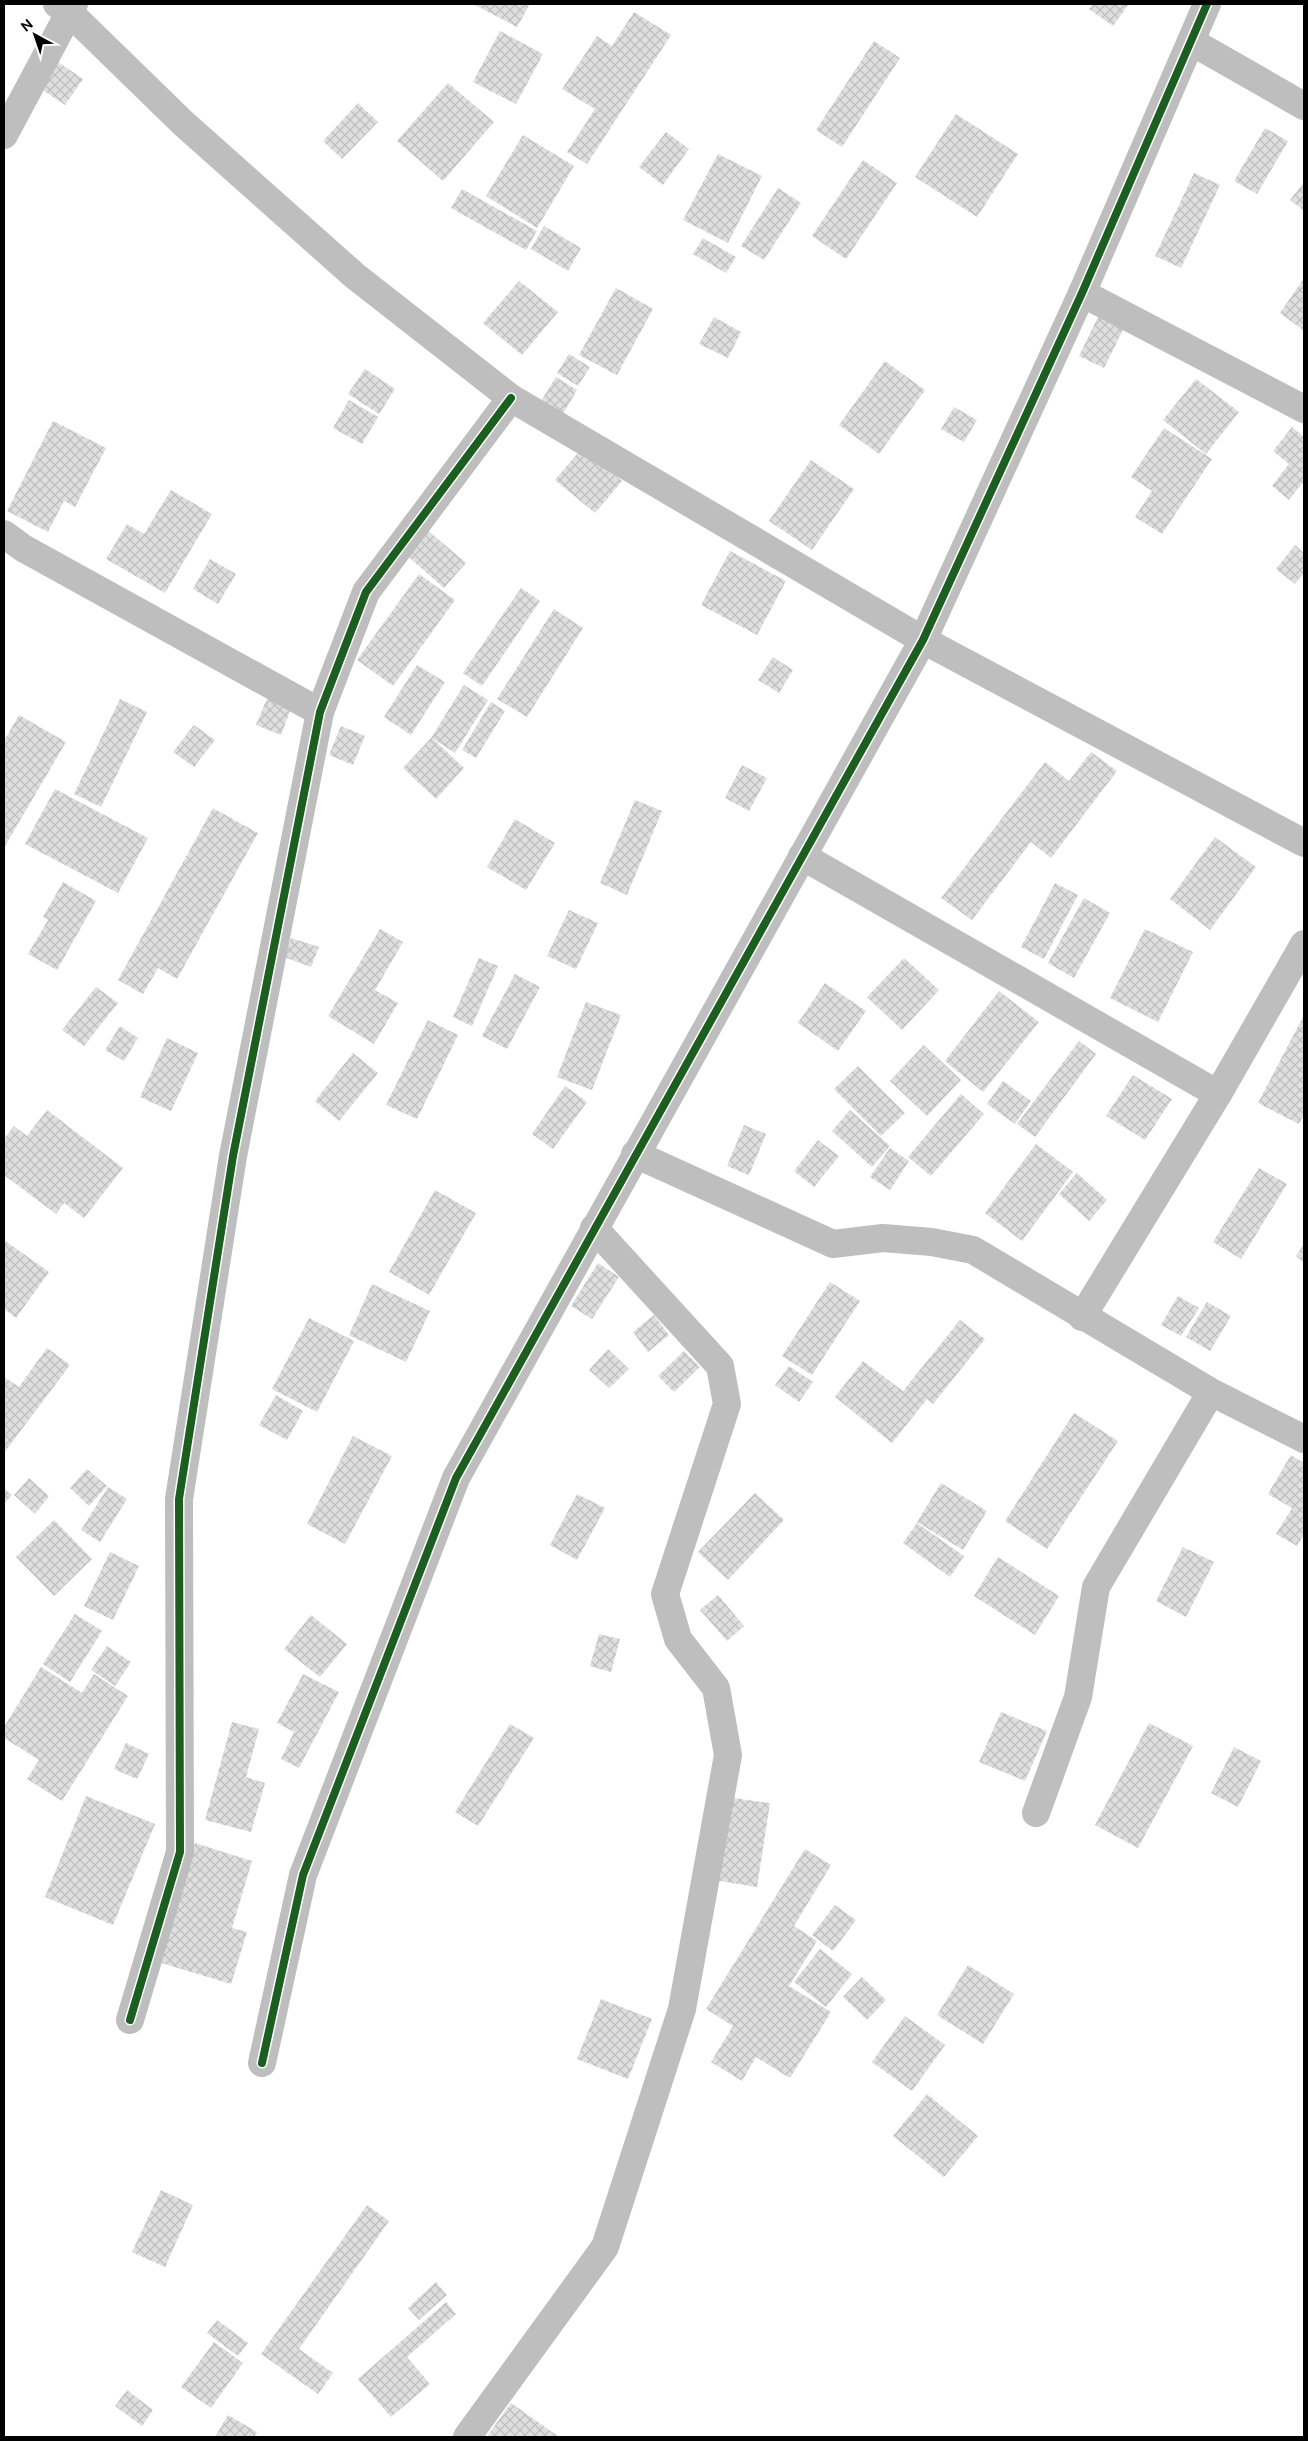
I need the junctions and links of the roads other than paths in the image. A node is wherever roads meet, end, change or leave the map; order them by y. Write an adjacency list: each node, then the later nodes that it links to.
1 (1207, 4): 3 (street)
2 (67, 7): 5 (street); 7 (street)
3 (1192, 42): 4 (street); 6 (street)
4 (1304, 106)
5 (4, 135)
6 (1082, 293): 8 (street); 10 (street)
7 (511, 398): 10 (street); 11 (street)
8 (1304, 409)
9 (4, 534): 11 (street)
10 (924, 640): 12 (street); 13 (street)
11 (320, 712): 22 (street)
12 (1304, 843)
13 (802, 856): 15 (street); 16 (street)
14 (1304, 944): 15 (street)
15 (1218, 1094): 18 (street)
16 (635, 1154): 17 (street); 18 (street)
17 (594, 1228): 23 (street); 24 (street)
18 (1082, 1317): 19 (street)
19 (1211, 1392): 20 (street); 21 (street)
20 (1304, 1438)
21 (1036, 1812)
22 (130, 2020)
23 (262, 2063)
24 (467, 2437)

